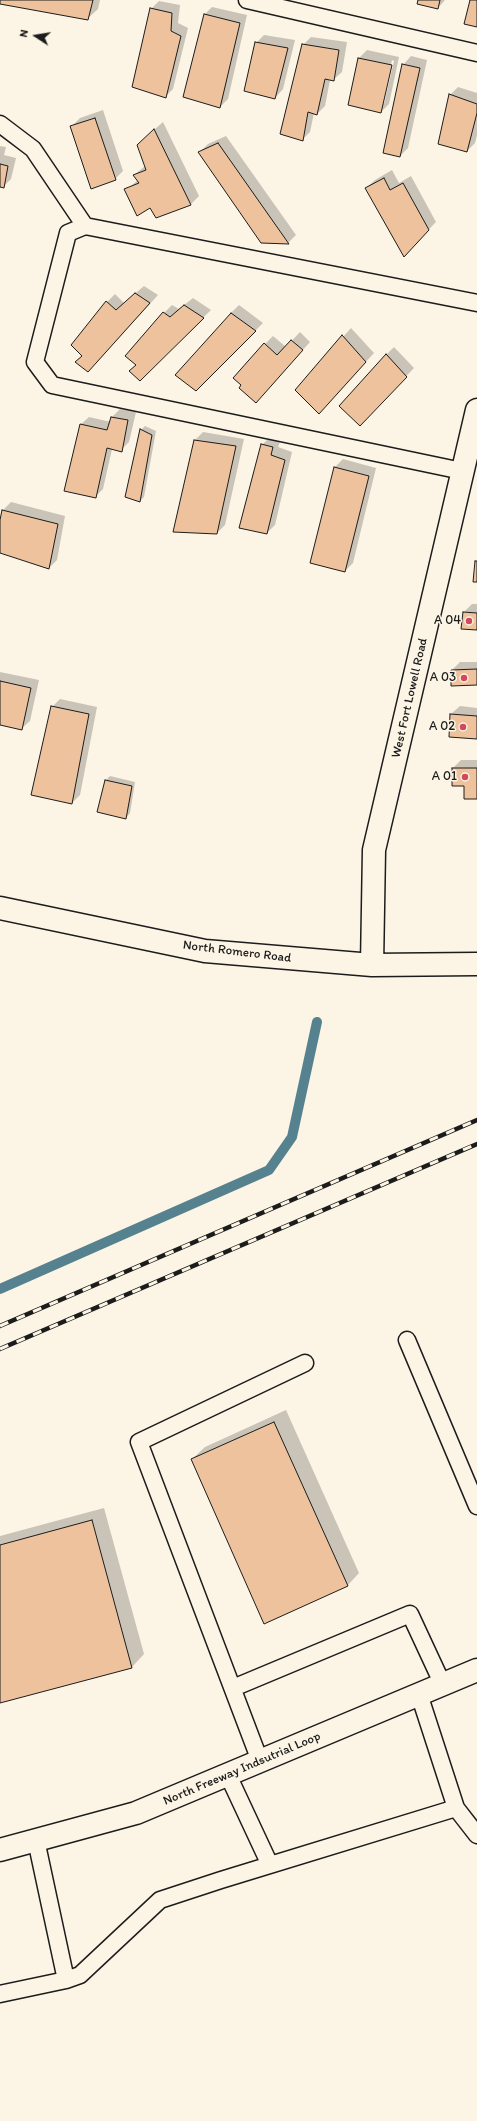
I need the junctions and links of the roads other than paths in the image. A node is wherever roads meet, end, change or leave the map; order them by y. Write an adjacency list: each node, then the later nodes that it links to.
1 (247, 0): 2 (lane)
2 (477, 53)
3 (0, 124): 4 (lane)
4 (86, 226): 5 (lane); 7 (lane)
5 (477, 303)
6 (477, 410): 7 (street, West Fort Lowell Road)
7 (462, 471): 10 (street, West Fort Lowell Road)
8 (0, 908): 10 (street, North Romero Road)
9 (477, 964): 10 (street, North Romero Road)
10 (372, 965)
11 (407, 1340): 13 (lane)
12 (305, 1363): 16 (lane)
13 (477, 1506)
14 (477, 1670): 15 (street, North Freeway Indsutrial Loop)
15 (443, 1684): 16 (lane); 17 (street, North Freeway Indsutrial Loop)
16 (233, 1688): 18 (lane)
17 (419, 1694): 18 (street, North Freeway Indsutrial Loop); 20 (lane)
18 (260, 1761): 19 (street, North Freeway Indsutrial Loop)
19 (228, 1775): 22 (street, North Freeway Indsutrial Loop); 24 (lane)
20 (456, 1808): 21 (lane); 24 (lane)
21 (477, 1835)
22 (36, 1840): 23 (street, North Freeway Indsutrial Loop); 25 (lane)
23 (0, 1850)
24 (270, 1865): 25 (lane)
25 (66, 1980): 26 (lane)
26 (0, 1994)

